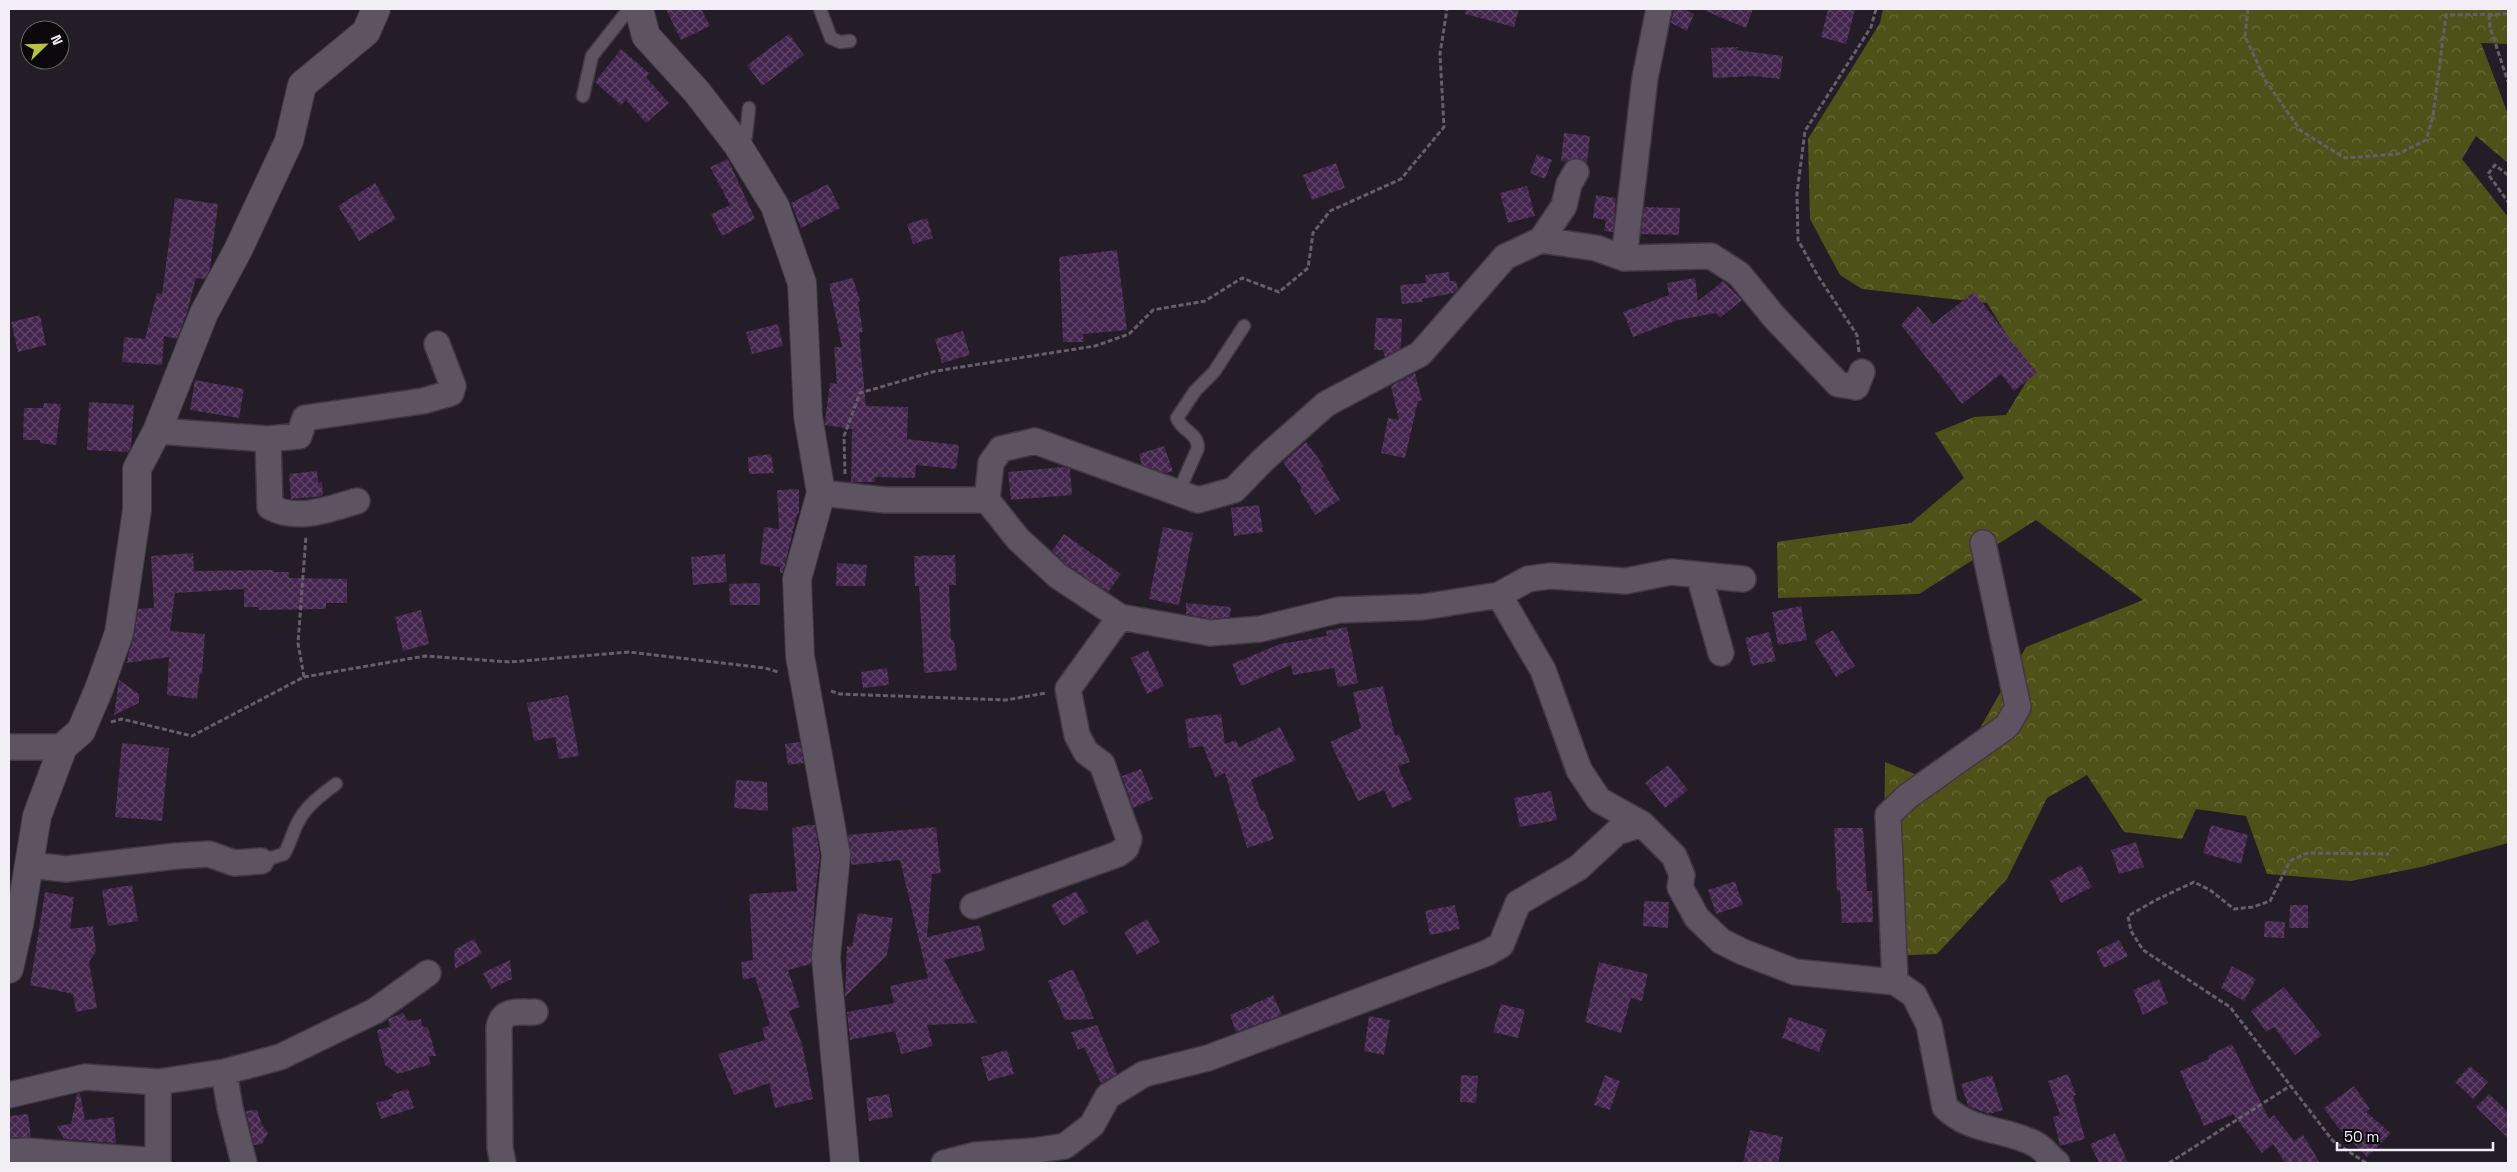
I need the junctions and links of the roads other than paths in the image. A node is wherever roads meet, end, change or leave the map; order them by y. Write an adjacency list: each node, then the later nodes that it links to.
1 (376, 9): 16 (street)
2 (629, 9): 7 (lane)
3 (639, 9): 9 (street)
4 (820, 9): 6 (lane)
5 (1652, 10): 12 (street)
6 (850, 41)
7 (583, 96)
8 (749, 108): 9 (lane)
9 (737, 144): 19 (street)
10 (1576, 172): 11 (street)
11 (1541, 240): 12 (street); 18 (street)
12 (1624, 258): 15 (street)
13 (1244, 326): 18 (lane)
14 (437, 344): 17 (street)
15 (1862, 372)
16 (157, 431): 17 (street); 28 (street)
17 (268, 439): 21 (street)
18 (1178, 493): 20 (street)
19 (833, 494): 20 (street); 46 (street)
20 (987, 500): 26 (street)
21 (357, 501)
22 (1982, 543): 37 (street)
23 (1699, 575): 24 (street); 25 (street); 27 (street)
24 (1743, 579)
25 (1500, 595): 26 (street); 31 (street)
26 (1120, 617): 34 (street)
27 (1721, 652)
28 (72, 739): 29 (street); 33 (street)
29 (9, 747)
30 (336, 784): 32 (lane)
31 (1642, 824): 37 (street); 47 (street)
32 (262, 861): 33 (street)
33 (29, 865): 35 (street)
34 (973, 906)
35 (9, 969)
36 (428, 973): 39 (street)
37 (1895, 982): 48 (street)
38 (534, 1012): 45 (street)
39 (224, 1072): 40 (street); 44 (street)
40 (158, 1082): 41 (street); 43 (street)
41 (9, 1095)
42 (9, 1152): 43 (street)
43 (158, 1162)
44 (244, 1163)
45 (503, 1163)
46 (845, 1163)
47 (944, 1163)
48 (2057, 1163)

